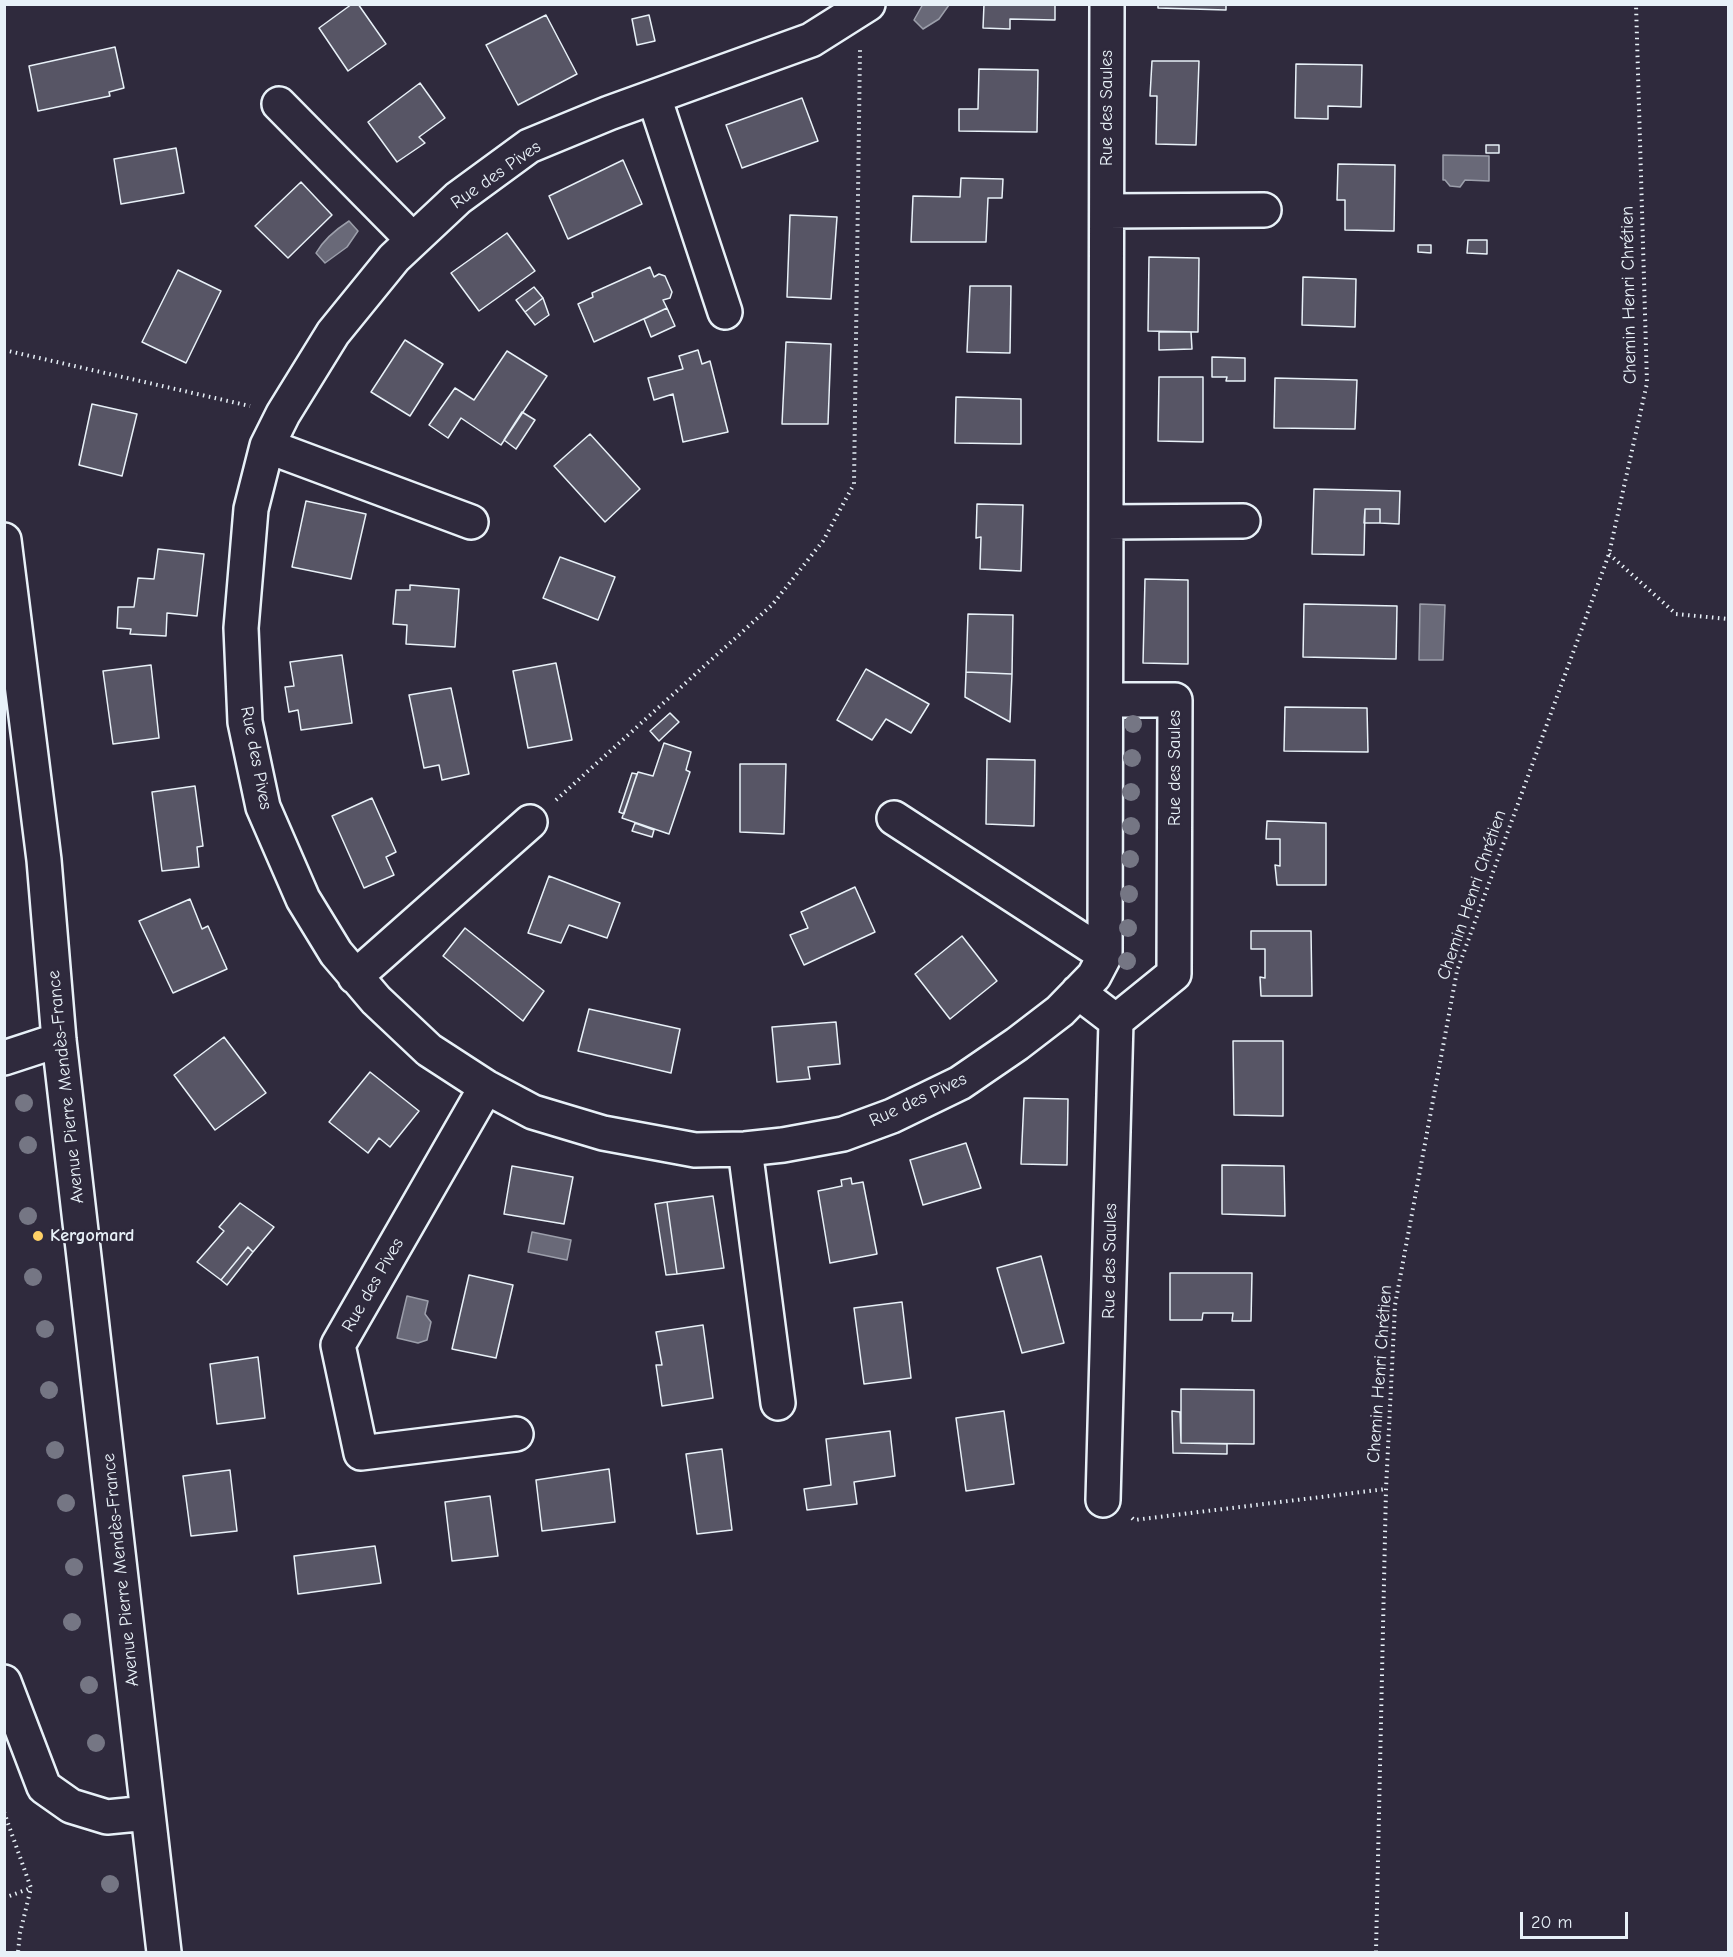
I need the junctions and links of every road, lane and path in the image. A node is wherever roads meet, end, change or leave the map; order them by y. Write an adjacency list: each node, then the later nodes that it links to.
1 (1107, 4): 7 (street, Rue des Saules)
2 (1636, 4): 17 (path, Chemin Henri Chrétien)
3 (864, 8): 4 (street, Rue des Pives); 21 (path)
4 (654, 97): 8 (street, Rue des Pives); 9 (street)
5 (279, 104): 8 (street)
6 (1264, 210): 7 (street)
7 (1107, 211): 15 (street, Rue des Saules)
8 (413, 240): 11 (street, Rue des Pives)
9 (724, 312)
10 (4, 350): 11 (path)
11 (283, 414): 12 (street, Rue des Pives)
12 (267, 446): 14 (street); 23 (street, Rue des Pives)
13 (1243, 521): 15 (street)
14 (471, 522)
15 (1106, 522): 19 (street, Rue des Saules)
16 (4, 540): 25 (street, Avenue Pierre Mendès-France)
17 (1609, 554): 18 (path); 31 (path, Chemin Henri Chrétien)
18 (1728, 619)
19 (1106, 700): 22 (street, Rue des Saules); 24 (street, Rue des Saules)
20 (894, 818): 22 (street)
21 (530, 822): 23 (street)
22 (1093, 974): 24 (street); 28 (street, Rue des Pives)
23 (355, 977): 27 (street, Rue des Pives)
24 (1116, 1021): 32 (street, Rue des Saules)
25 (59, 1040): 26 (street); 35 (street, Avenue Pierre Mendès-France)
26 (4, 1058)
27 (486, 1087): 28 (street, Rue des Pives); 30 (street, Rue des Pives)
28 (745, 1149): 29 (street)
29 (778, 1403)
30 (516, 1434)
31 (1386, 1490): 32 (path); 40 (path, Chemin Henri Chrétien)
32 (1103, 1500)
33 (4, 1682): 35 (street)
34 (4, 1812): 36 (path)
35 (148, 1813): 39 (street, Avenue Pierre Mendès-France)
36 (31, 1888): 37 (path); 38 (path)
37 (4, 1898)
38 (18, 1953)
39 (164, 1953)
40 (1376, 1953)

